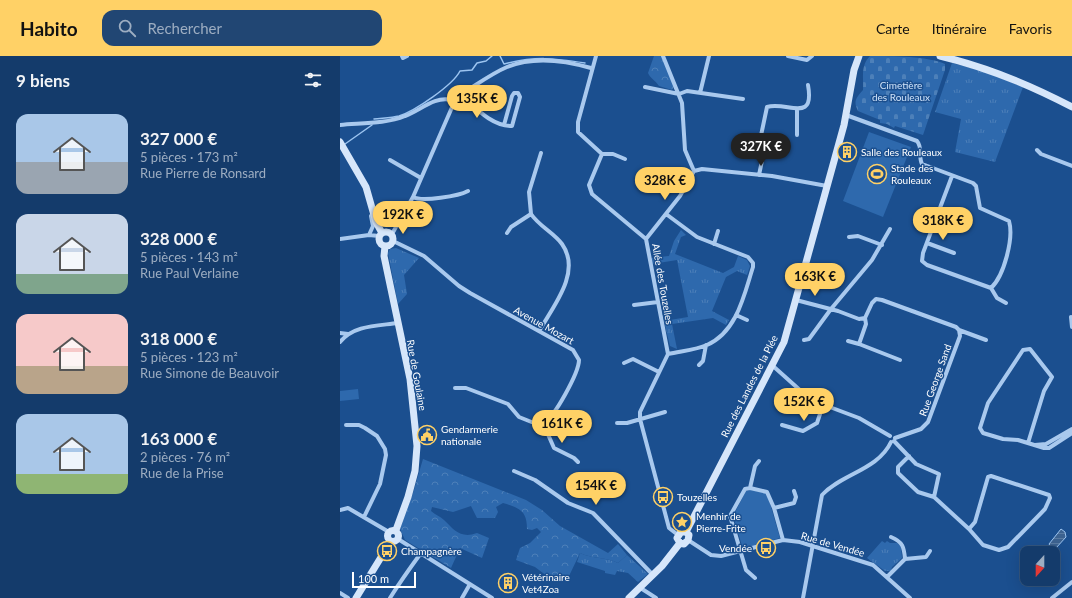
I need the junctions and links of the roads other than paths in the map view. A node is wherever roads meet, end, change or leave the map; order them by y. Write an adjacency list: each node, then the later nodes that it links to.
1 (402, 56): 2 (street)
2 (408, 56)
3 (596, 56): 11 (street)
4 (663, 56): 15 (street)
5 (708, 56): 14 (street)
6 (788, 56): 7 (street)
7 (812, 56)
8 (859, 56): 21 (street, Rue des Landes de la Plée)
9 (940, 56): 10 (street)
10 (954, 58): 19 (street)
11 (591, 68): 16 (street); 28 (street)
12 (808, 85): 20 (street)
13 (645, 87): 15 (street)
14 (700, 93): 15 (street); 17 (street)
15 (678, 94): 32 (street)
16 (461, 95): 18 (street); 23 (street)
17 (743, 99)
18 (451, 100): 22 (street); 35 (street)
19 (1072, 107)
20 (797, 109): 24 (street); 33 (street)
21 (846, 115): 34 (street); 36 (street, Rue des Landes de la Plée)
22 (340, 125)
23 (504, 125): 23 (street)
24 (797, 135)
25 (340, 142): 39 (street)
26 (1037, 150): 31 (street)
27 (541, 153): 40 (street)
28 (602, 154): 29 (street); 50 (street, Allée des Touzelles)
29 (625, 159)
30 (390, 160): 35 (street)
31 (1072, 166)
32 (694, 171): 33 (street); 41 (street)
33 (759, 174): 36 (street)
34 (952, 176): 51 (street); 56 (street)
35 (421, 178): 38 (street)
36 (828, 186): 57 (street, Rue des Landes de la Plée)
37 (468, 191): 38 (street)
38 (413, 197): 48 (street)
39 (372, 203): 45 (street); 46 (street)
40 (531, 214): 44 (street); 69 (street)
41 (666, 214): 50 (street); 52 (street)
42 (890, 229): 53 (street)
43 (718, 231): 52 (street)
44 (507, 233)
45 (381, 234): 46 (street); 48 (street); 54 (street)
46 (369, 235): 49 (street)
47 (849, 237): 53 (street)
48 (392, 238): 54 (street); 69 (street, Avenue Mozart)
49 (340, 239)
50 (646, 239): 58 (street, Allée des Touzelles)
51 (927, 243): 55 (street); 56 (street)
52 (714, 244): 62 (street)
53 (882, 245): 61 (street)
54 (385, 246): 66 (street, Rue de Goulaine)
55 (954, 253)
56 (991, 288): 59 (street)
57 (796, 300): 61 (street); 82 (street, Rue des Landes de la Plée)
58 (658, 302): 60 (street); 78 (street, Allée des Touzelles)
59 (1006, 302)
60 (634, 305)
61 (831, 309): 63 (street); 72 (street)
62 (736, 315): 65 (street); 77 (street)
63 (865, 318): 68 (street); 76 (street)
64 (1072, 318): 67 (street)
65 (747, 320)
66 (398, 323): 71 (street); 108 (street, Rue de Goulaine)
67 (1072, 327)
68 (960, 330): 73 (street); 94 (street, Rue George Sand)
69 (539, 331): 88 (street, Avenue Mozart)
70 (340, 333): 71 (street)
71 (348, 334): 75 (street)
72 (804, 340)
73 (986, 340)
74 (848, 341): 76 (street)
75 (340, 342)
76 (859, 344): 79 (street)
77 (706, 346): 78 (street); 81 (street)
78 (668, 354): 83 (street)
79 (900, 360)
80 (624, 363): 83 (street)
81 (699, 365)
82 (773, 366): 85 (street); 109 (street, Rue des Landes de la Plée)
83 (659, 372): 87 (street)
84 (455, 388): 88 (street)
85 (823, 405): 91 (street); 94 (street)
86 (665, 412): 87 (street)
87 (640, 419): 89 (street); 110 (street)
88 (543, 423): 99 (street)
89 (617, 423)
90 (346, 425): 106 (street)
91 (782, 425)
92 (1072, 429): 96 (street)
93 (1072, 433): 96 (street)
94 (893, 440): 97 (street); 117 (street)
95 (1028, 443): 95 (street); 96 (street)
96 (1035, 445)
97 (909, 456): 103 (street); 103 (street)
98 (759, 461): 101 (street)
99 (578, 462)
100 (514, 471): 122 (street)
101 (750, 488): 104 (street); 119 (street)
102 (794, 491): 104 (street)
103 (934, 497): 107 (street)
104 (774, 508): 114 (street)
105 (340, 510): 106 (street)
106 (364, 517): 108 (street)
107 (969, 529): 107 (street)
108 (392, 531): 112 (street); 115 (street)
109 (686, 532): 110 (street); 113 (street)
110 (678, 534): 116 (street)
111 (891, 537): 121 (street)
112 (398, 539): 115 (street); 120 (street)
113 (688, 540): 116 (street); 119 (street, Rue de Vendée)
114 (783, 540): 117 (street, Rue de Vendée); 119 (street, Rue de Vendée)
115 (391, 541): 130 (street)
116 (680, 543): 122 (street)
117 (813, 545): 123 (street, Rue de Vendée); 136 (street)
118 (930, 551): 121 (street)
119 (741, 552): 124 (street)
120 (421, 553): 126 (street); 131 (street)
121 (905, 559): 123 (street)
122 (653, 575): 127 (street)
123 (887, 577): 137 (street, Rue de Vendée)
124 (755, 578)
125 (1072, 582): 138 (street)
126 (470, 584): 132 (street); 133 (street)
127 (639, 587): 134 (street); 135 (street)
128 (340, 593): 129 (street)
129 (348, 598)
130 (356, 598)
131 (390, 598)
132 (462, 598)
133 (492, 598)
134 (630, 598)
135 (656, 598)
136 (803, 598)
137 (910, 598)
138 (1052, 598)

